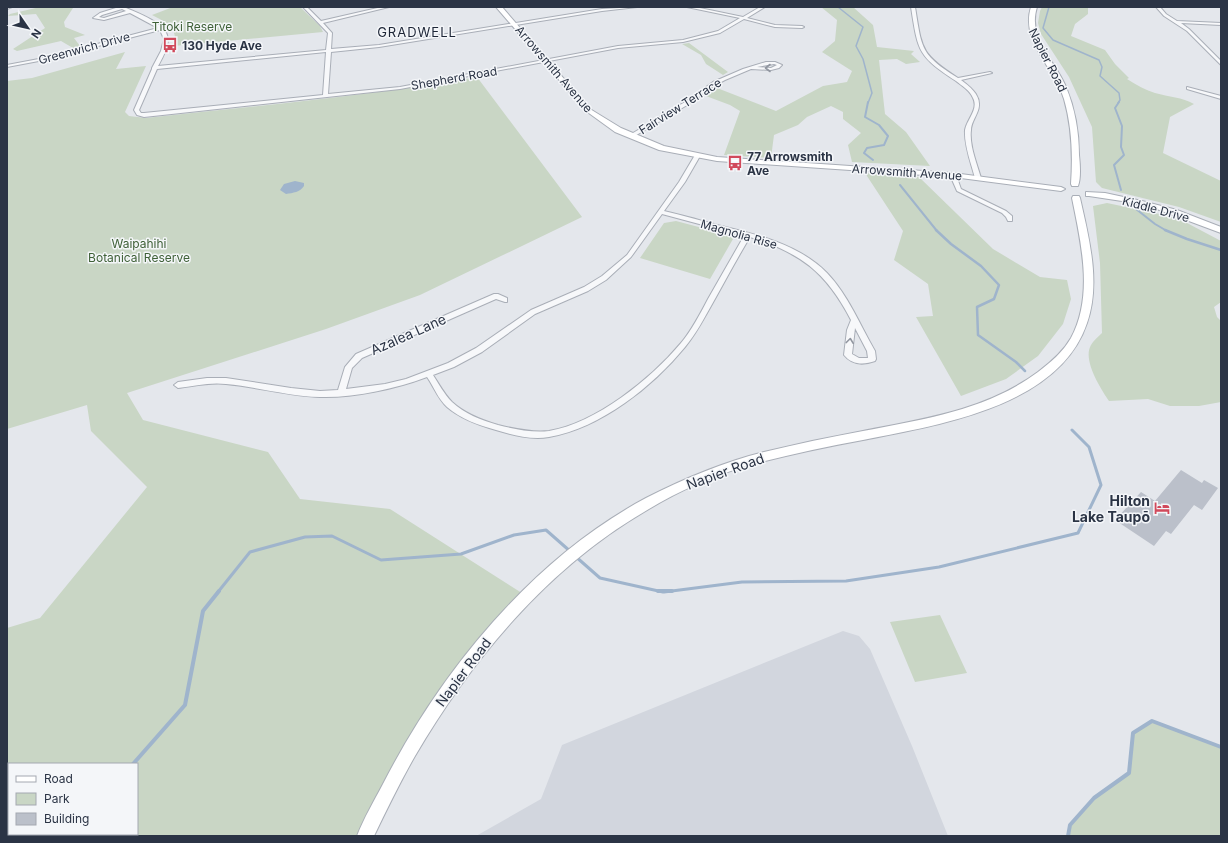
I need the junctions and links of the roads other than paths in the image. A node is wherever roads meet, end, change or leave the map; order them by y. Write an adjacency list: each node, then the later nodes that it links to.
1 (305, 7): 15 (street)
2 (387, 7): 15 (street)
3 (499, 7): 17 (main road, Arrowsmith Avenue)
4 (635, 7): 17 (street)
5 (689, 7): 14 (street)
6 (763, 7): 14 (street, Shepherd Road)
7 (913, 7): 28 (street)
8 (1034, 7): 36 (main road, Napier Road)
9 (1158, 7): 16 (street)
10 (121, 8): 11 (street); 12 (street)
11 (109, 12): 13 (street); 13 (street)
12 (128, 12): 13 (street); 20 (street)
13 (116, 15)
14 (744, 18): 19 (street); 22 (street, Shepherd Road)
15 (321, 22): 21 (street)
16 (1175, 22): 18 (street); 23 (street)
17 (514, 24): 21 (street); 22 (main road, Arrowsmith Avenue)
18 (1221, 24)
19 (802, 27)
20 (161, 28): 24 (street, Greenwich Drive); 25 (street)
21 (329, 51): 25 (street); 30 (street)
22 (545, 61): 30 (street, Shepherd Road); 32 (main road, Arrowsmith Avenue)
23 (1221, 64)
24 (7, 66)
25 (154, 68): 30 (street, Shepherd Road)
26 (752, 68): 26 (street, Fairview Terrace, one-way to 26); 32 (street, Fairview Terrace)
27 (990, 73): 28 (street)
28 (956, 80): 35 (street)
29 (1190, 88): 31 (street)
30 (325, 96)
31 (1221, 98)
32 (631, 136): 33 (main road, Arrowsmith Avenue)
33 (697, 156): 34 (main road, Arrowsmith Avenue); 40 (street)
34 (953, 175): 35 (main road, Arrowsmith Avenue); 41 (street)
35 (978, 178): 37 (main road, Arrowsmith Avenue)
36 (1075, 184): 37 (main road); 38 (main road)
37 (1061, 189): 39 (main road)
38 (1089, 194): 39 (main road); 42 (main road, Kiddle Drive)
39 (1076, 198): 49 (main road, Napier Road)
40 (661, 212): 43 (street, Magnolia Rise); 46 (street)
41 (1010, 220)
42 (1221, 230)
43 (748, 235): 45 (street, Magnolia Rise); 46 (street)
44 (505, 300): 48 (street, Azalea Lane)
45 (854, 321): 45 (street, Magnolia Rise, one-way to 45)
46 (429, 374): 48 (street)
47 (178, 385): 48 (street)
48 (341, 393)
49 (365, 836)

